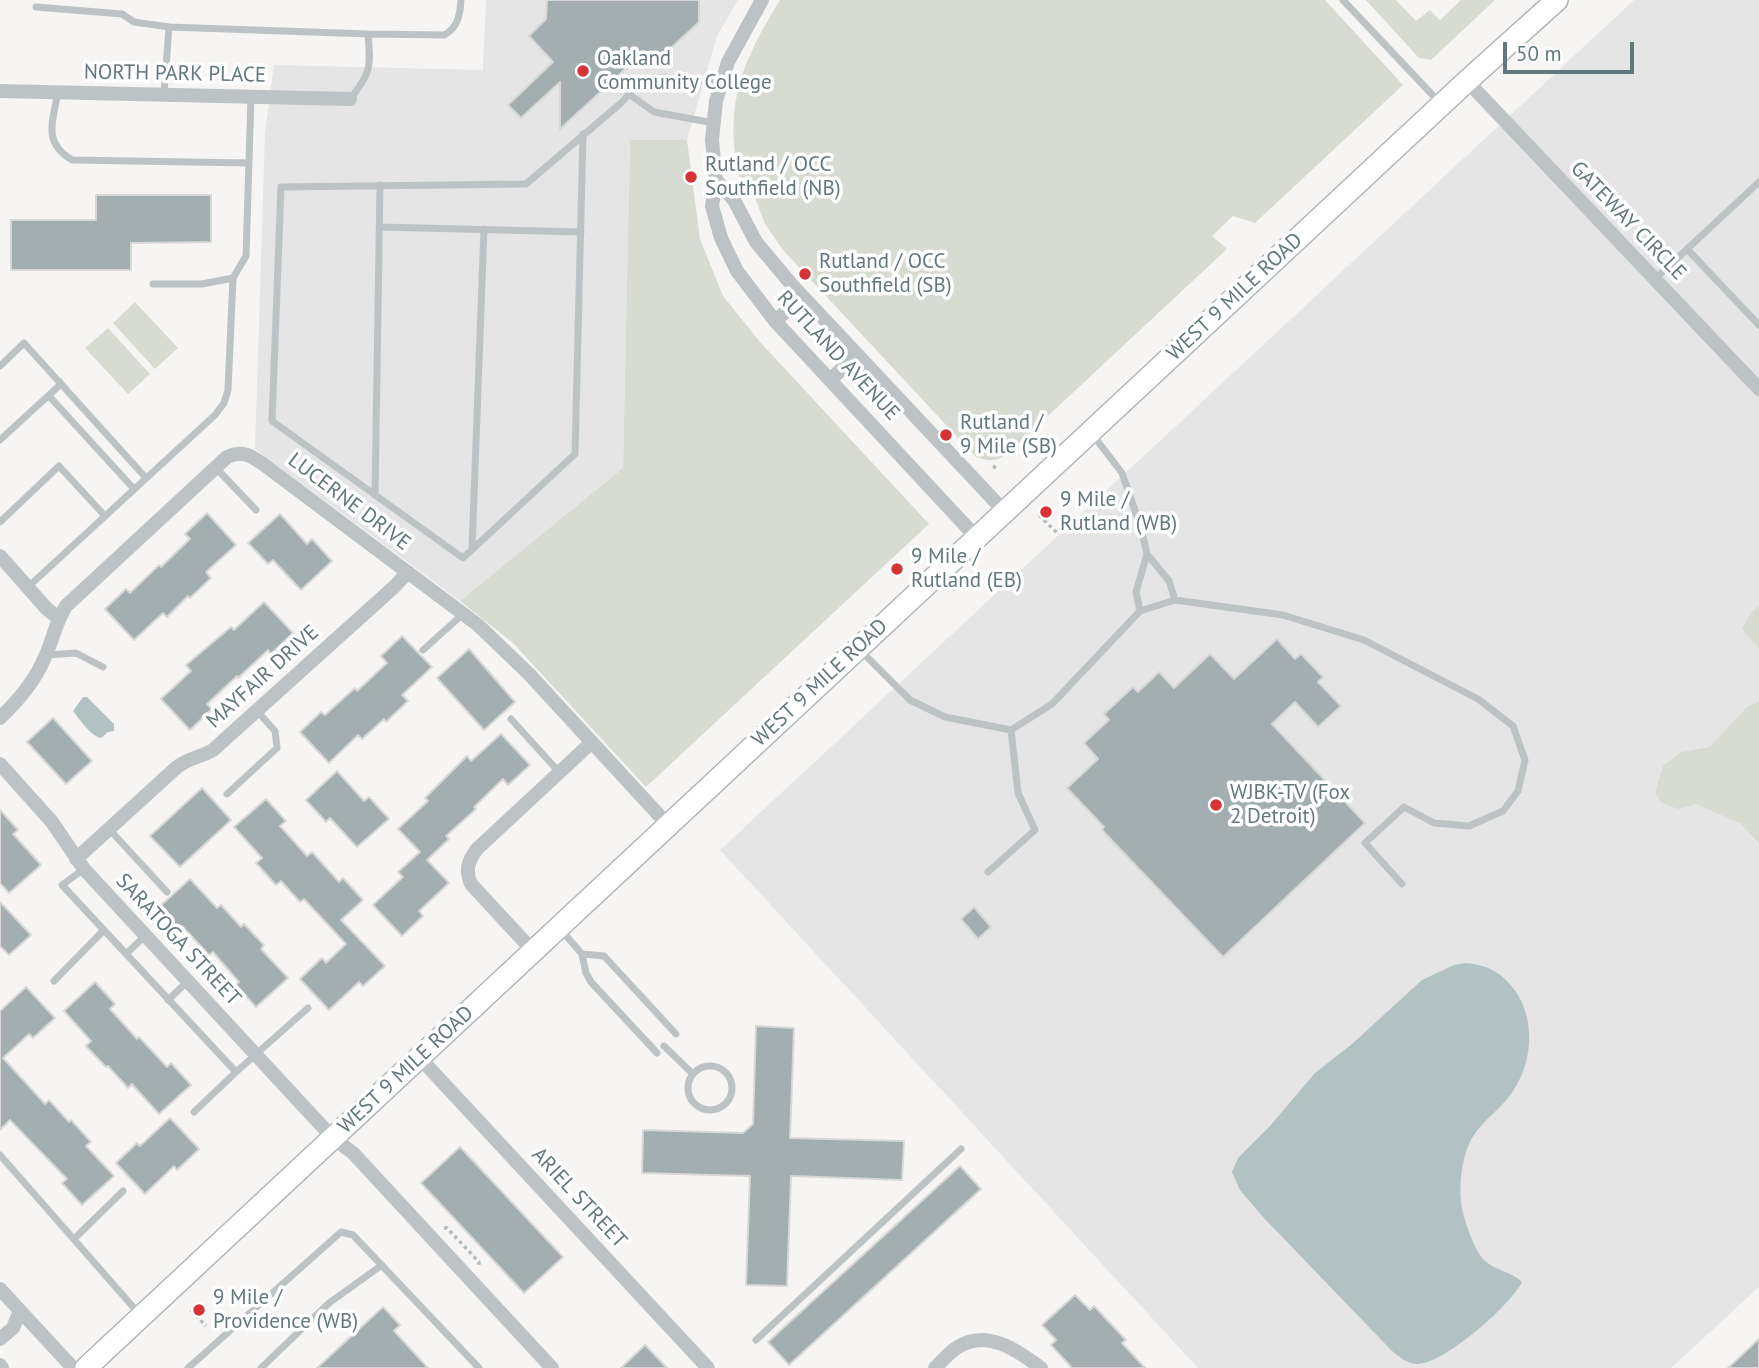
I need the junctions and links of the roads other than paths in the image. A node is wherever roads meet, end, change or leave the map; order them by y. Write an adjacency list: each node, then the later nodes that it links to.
1 (461, 0): 7 (lane)
2 (762, 0): 9 (street, RUTLAND AVENUE)
3 (1343, 0): 16 (lane)
4 (1557, 0): 8 (main road, WEST 9 MILE ROAD)
5 (36, 7): 6 (lane)
6 (169, 27): 7 (lane); 12 (lane)
7 (368, 34): 15 (lane)
8 (1467, 81): 16 (main road, WEST 9 MILE ROAD); 28 (street, GATEWAY CIRCLE)
9 (720, 83): 13 (lane); 17 (street, RUTLAND AVENUE)
10 (0, 90): 11 (street, NORTH PARK PLACE)
11 (58, 92): 12 (street, NORTH PARK PLACE); 19 (lane)
12 (164, 93): 14 (street, NORTH PARK PLACE)
13 (629, 94): 17 (lane); 18 (lane)
14 (251, 96): 15 (street, NORTH PARK PLACE); 19 (lane)
15 (350, 99)
16 (1442, 104): 39 (main road, WEST 9 MILE ROAD)
17 (714, 123): 20 (street, RUTLAND AVENUE)
18 (583, 134): 22 (lane); 25 (lane)
19 (249, 163): 27 (lane)
20 (716, 180): 30 (street, RUTLAND AVENUE); 31 (street, RUTLAND AVENUE)
21 (1759, 182): 26 (lane)
22 (380, 185): 23 (lane); 44 (lane)
23 (380, 227): 24 (lane); 44 (lane)
24 (484, 229): 25 (lane); 50 (lane)
25 (581, 232): 50 (lane)
26 (1687, 249): 28 (lane); 32 (lane)
27 (233, 278): 29 (lane); 42 (lane)
28 (1655, 279): 37 (street, GATEWAY CIRCLE)
29 (153, 284)
30 (803, 297): 31 (street); 33 (street, RUTLAND AVENUE)
31 (775, 321): 35 (street, RUTLAND AVENUE)
32 (1759, 325)
33 (857, 355): 35 (street); 46 (street, RUTLAND AVENUE)
34 (0, 366): 36 (lane); 38 (lane)
35 (830, 380): 49 (street, RUTLAND AVENUE)
36 (62, 385): 40 (lane); 42 (lane)
37 (1759, 389)
38 (48, 396): 40 (lane); 43 (lane)
39 (1090, 432): 46 (main road, WEST 9 MILE ROAD); 51 (lane)
40 (0, 441)
41 (216, 467): 45 (lane); 53 (street, LUCERNE DRIVE); 58 (street, LUCERNE DRIVE)
42 (146, 478): 43 (lane)
43 (134, 489): 47 (lane)
44 (375, 495): 50 (lane)
45 (256, 510)
46 (1005, 512): 49 (main road, WEST 9 MILE ROAD)
47 (105, 516): 48 (lane); 54 (lane)
48 (0, 522)
49 (977, 538): 59 (main road, WEST 9 MILE ROAD)
50 (472, 549)
51 (1147, 554): 55 (lane); 56 (lane)
52 (0, 555): 54 (street)
53 (408, 572): 57 (street, LUCERNE DRIVE); 63 (street, MAYFAIR DRIVE)
54 (28, 587): 58 (street)
55 (1175, 600): 56 (lane); 75 (lane)
56 (1140, 611): 66 (lane)
57 (463, 613): 60 (lane); 67 (street, LUCERNE DRIVE)
58 (58, 618): 61 (street)
59 (859, 648): 66 (lane); 71 (main road, WEST 9 MILE ROAD)
60 (423, 650)
61 (46, 655): 62 (lane); 64 (street)
62 (103, 667)
63 (257, 711): 70 (lane); 72 (street, MAYFAIR DRIVE)
64 (0, 718)
65 (511, 719): 69 (lane)
66 (1011, 730): 74 (lane)
67 (592, 742): 69 (street); 71 (street, LUCERNE DRIVE)
68 (0, 764): 73 (street, SARATOGA STREET)
69 (559, 772): 80 (street)
70 (227, 794)
71 (668, 825): 77 (main road, WEST 9 MILE ROAD)
72 (108, 829): 73 (street, MAYFAIR DRIVE); 76 (lane)
73 (80, 864): 78 (lane); 79 (street, SARATOGA STREET)
74 (988, 872)
75 (1402, 884)
76 (167, 892)
77 (558, 927): 80 (main road, WEST 9 MILE ROAD); 82 (lane)
78 (104, 930): 81 (lane); 83 (lane)
79 (146, 935): 81 (lane); 84 (street, SARATOGA STREET)
80 (533, 951): 91 (main road, WEST 9 MILE ROAD)
81 (127, 954): 85 (lane)
82 (582, 954): 87 (lane); 89 (lane)
83 (54, 981)
84 (189, 981): 85 (lane); 90 (street, SARATOGA STREET)
85 (169, 999): 92 (lane)
86 (308, 1008): 90 (lane)
87 (676, 1034)
88 (664, 1046): 93 (lane)
89 (657, 1053)
90 (256, 1055): 92 (lane); 95 (street, SARATOGA STREET)
91 (419, 1057): 95 (main road, WEST 9 MILE ROAD); 112 (street, ARIEL STREET)
92 (236, 1072): 94 (lane)
93 (693, 1074): 93 (lane)
94 (194, 1112)
95 (333, 1138): 103 (main road, WEST 9 MILE ROAD); 111 (street)
96 (961, 1149): 105 (lane)
97 (0, 1155): 99 (lane)
98 (123, 1191): 99 (lane)
99 (74, 1238): 103 (lane)
100 (382, 1265): 108 (lane); 109 (lane); 110 (lane)
101 (0, 1289): 102 (street)
102 (20, 1311): 104 (street); 106 (street)
103 (141, 1316): 107 (main road, WEST 9 MILE ROAD)
104 (0, 1339)
105 (756, 1340)
106 (73, 1368)
107 (86, 1368)
108 (188, 1368)
109 (261, 1368)
110 (479, 1368)
111 (552, 1368)
112 (708, 1368)
113 (934, 1368): 114 (street)
114 (1041, 1368)

